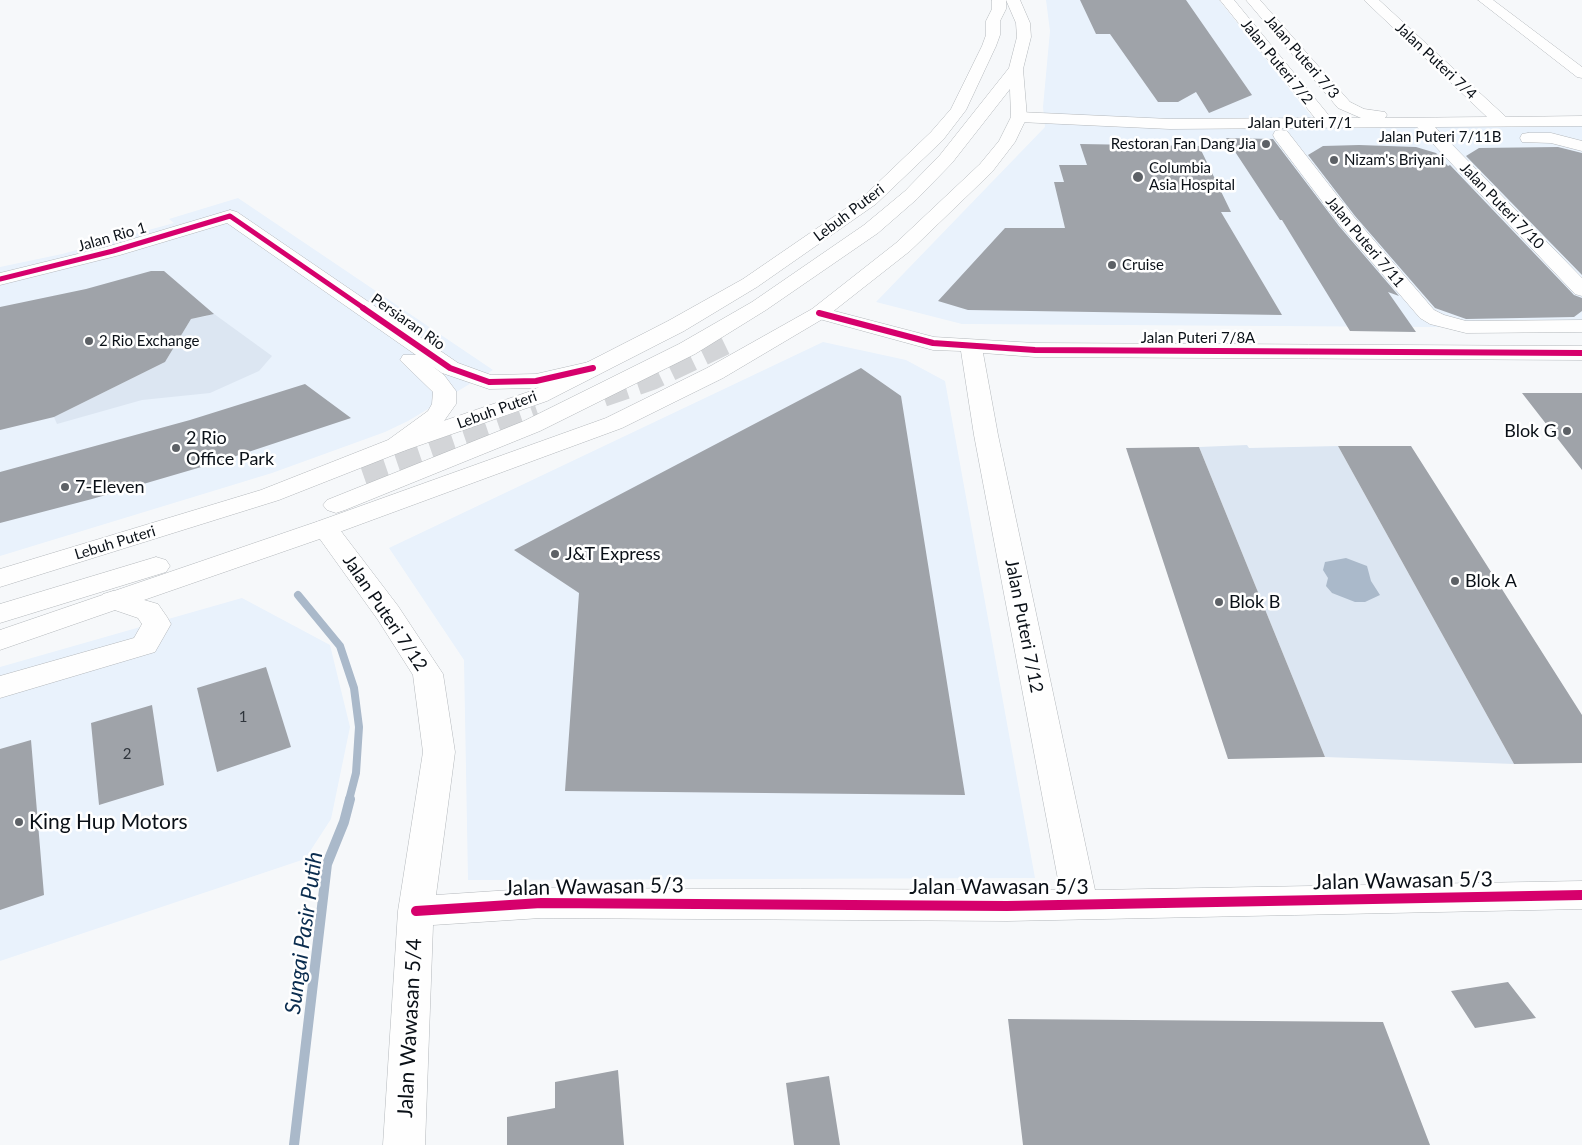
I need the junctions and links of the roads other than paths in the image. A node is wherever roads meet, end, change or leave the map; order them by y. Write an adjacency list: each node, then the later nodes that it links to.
1 (999, 0): 9 (street, Lebuh Puteri)
2 (1013, 0): 10 (street)
3 (1027, 0): 10 (street)
4 (1227, 0): 11 (street, Jalan Puteri 7/2)
5 (1253, 0): 12 (street, Jalan Puteri 7/3)
6 (1371, 0): 17 (street, Jalan Puteri 7/4)
7 (1485, 0): 14 (street)
8 (986, 9): 9 (street)
9 (994, 21): 36 (street, Lebuh Puteri)
10 (1022, 23): 13 (street)
11 (1262, 43): 12 (street); 19 (street, Jalan Puteri 7/2)
12 (1289, 43): 17 (street, Jalan Puteri 7/3)
13 (1016, 69): 16 (street); 21 (street); 40 (street)
14 (1582, 74)
15 (1582, 115): 17 (street)
16 (1019, 118): 19 (street, Jalan Puteri 7/1); 29 (street)
17 (1498, 119): 18 (street, Jalan Puteri 7/1); 20 (street, Jalan Puteri 7/1)
18 (1582, 122)
19 (1326, 123): 20 (street, Jalan Puteri 7/1)
20 (1422, 123): 23 (street, Jalan Puteri 7/10)
21 (991, 131)
22 (1281, 135): 23 (street, Jalan Puteri 7/11B); 30 (street, Jalan Puteri 7/11)
23 (1436, 138): 24 (street, Jalan Puteri 7/11B); 28 (street, Jalan Puteri 7/10)
24 (1582, 146)
25 (970, 158): 29 (street)
26 (220, 219): 27 (street, Jalan Rio 1); 36 (street, Persiaran Rio); 38 (street, Persiaran Rio)
27 (0, 279)
28 (1582, 290)
29 (818, 296): 31 (street); 32 (street, Jalan Puteri 7/8A); 40 (street)
30 (1582, 326)
31 (735, 338)
32 (932, 343): 33 (street, Jalan Puteri 7/8A); 37 (street)
33 (971, 347): 34 (street, Jalan Puteri 7/8A); 37 (street, Jalan Puteri 7/12)
34 (1035, 350): 35 (street, Jalan Puteri 7/8A); 37 (street)
35 (1582, 353)
36 (593, 368): 38 (street, Lebuh Puteri)
37 (976, 379): 49 (street, Jalan Puteri 7/12)
38 (397, 445): 41 (street, Lebuh Puteri)
39 (364, 477): 42 (street, Lebuh Puteri)
40 (320, 520): 43 (street); 44 (street); 45 (street); 50 (street, Jalan Puteri 7/12)
41 (0, 578)
42 (0, 600)
43 (113, 600): 46 (street); 47 (street)
44 (0, 614)
45 (0, 624)
46 (0, 640)
47 (0, 687)
48 (1582, 895): 49 (street, Jalan Wawasan 5/3)
49 (1080, 904): 50 (street, Jalan Wawasan 5/3)
50 (416, 912): 51 (street, Jalan Wawasan 5/4)
51 (404, 1145)

